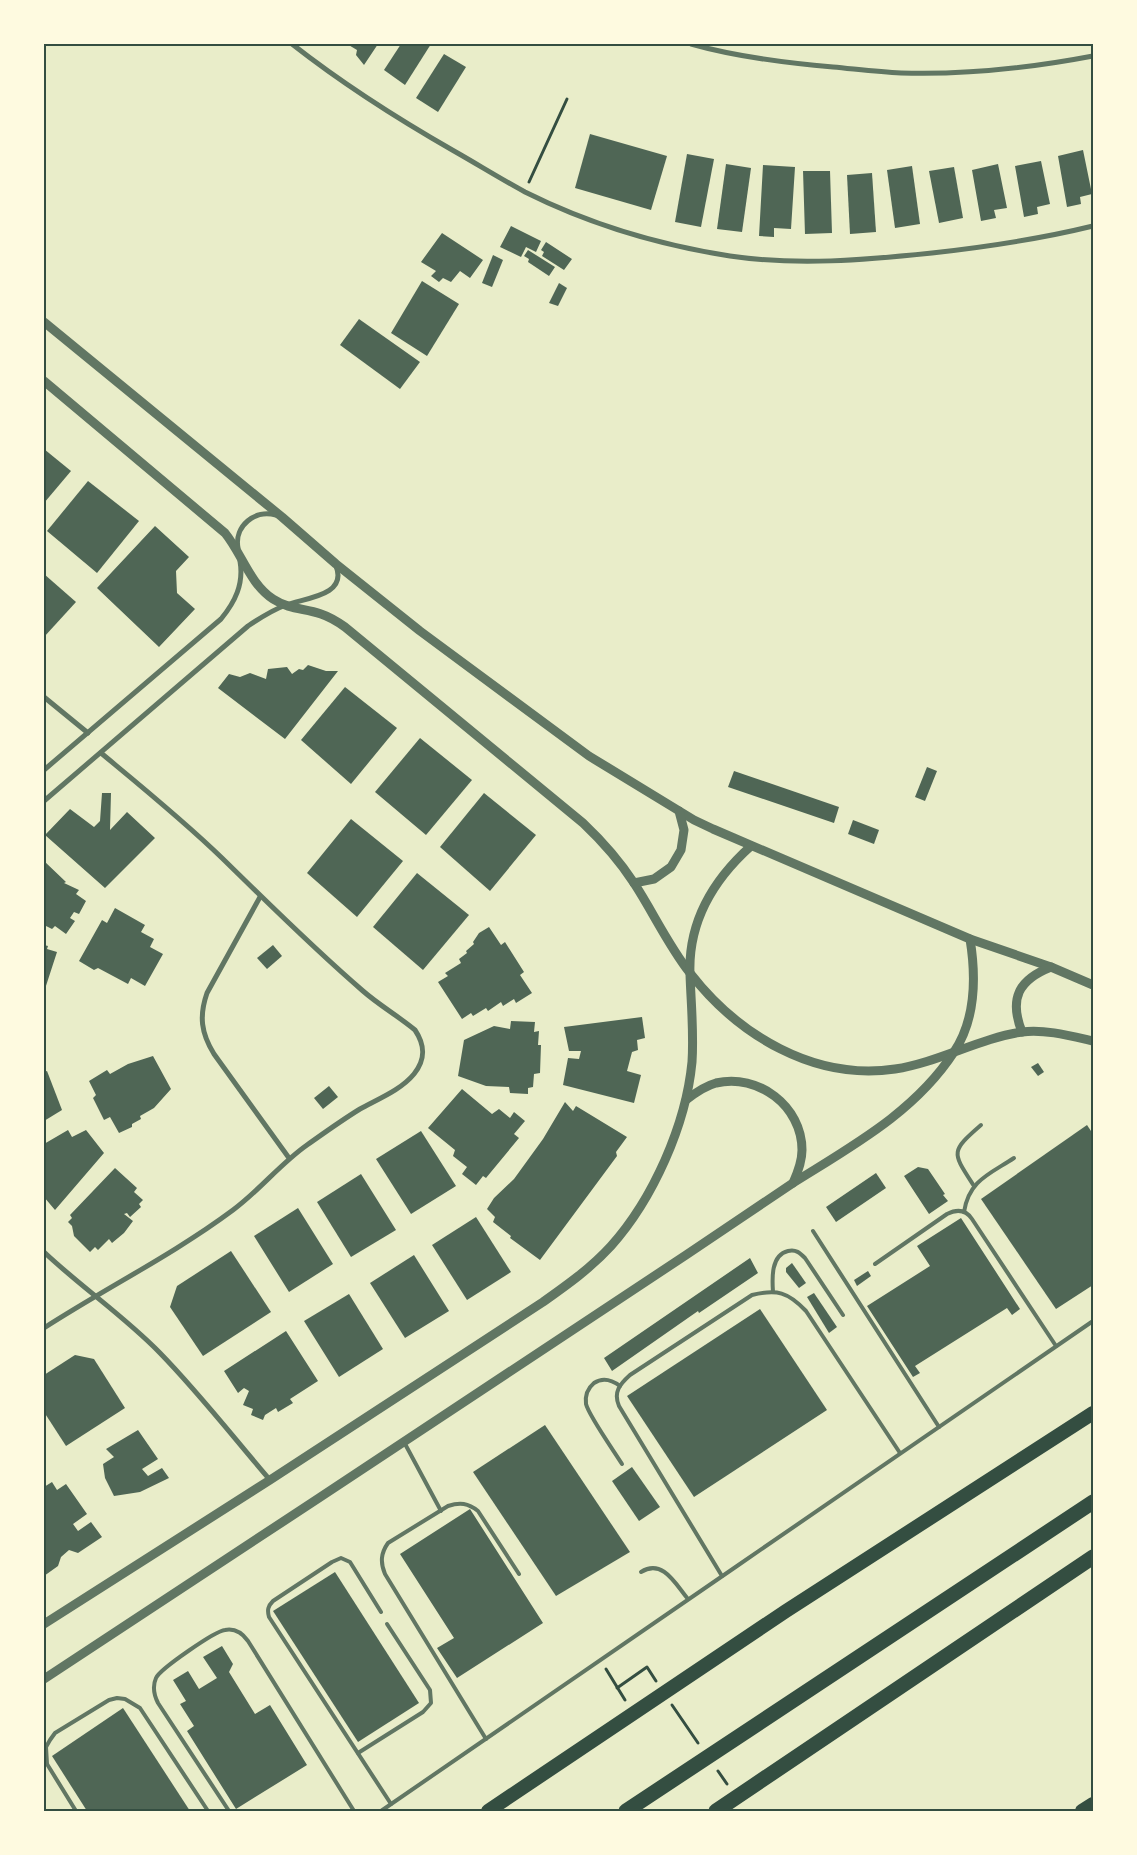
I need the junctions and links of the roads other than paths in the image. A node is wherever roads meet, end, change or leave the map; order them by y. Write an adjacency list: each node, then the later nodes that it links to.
1 (292, 44): 4 (street)
2 (691, 44): 3 (street)
3 (1093, 56)
4 (1093, 226)
5 (44, 322): 7 (street)
6 (44, 381): 8 (street)
7 (282, 517): 8 (street); 9 (street)
8 (238, 552): 10 (street); 12 (street)
9 (336, 564): 10 (street); 16 (street)
10 (285, 605): 13 (street); 18 (street)
11 (44, 697): 12 (street)
12 (88, 733): 14 (street)
13 (101, 753): 15 (street); 19 (street)
14 (44, 770)
15 (44, 801)
16 (679, 811): 17 (street); 18 (street)
17 (751, 846): 20 (street); 22 (street)
18 (634, 883): 22 (street)
19 (260, 897): 29 (street); 29 (street)
20 (970, 939): 21 (street); 26 (street)
21 (1051, 967): 23 (street); 24 (street)
22 (690, 973): 26 (street); 27 (street)
23 (1093, 985)
24 (1022, 1032): 25 (street); 26 (street)
25 (1093, 1041)
26 (955, 1050): 31 (street)
27 (686, 1100): 31 (street); 49 (street)
28 (981, 1125): 32 (lane)
29 (288, 1158): 38 (street)
30 (1014, 1158): 32 (lane)
31 (793, 1184): 46 (street)
32 (974, 1186): 33 (lane)
33 (964, 1212): 36 (lane); 42 (lane)
34 (813, 1231): 45 (lane)
35 (44, 1252): 38 (street)
36 (875, 1264)
37 (773, 1292): 39 (lane); 43 (lane); 47 (lane)
38 (96, 1295): 41 (street); 49 (street)
39 (843, 1316)
40 (1093, 1321): 42 (lane)
41 (44, 1328)
42 (1056, 1346): 45 (lane)
43 (620, 1386): 48 (lane); 55 (lane)
44 (1093, 1413): 70 (highway)
45 (939, 1427): 47 (lane)
46 (404, 1442): 51 (lane); 60 (street)
47 (900, 1453): 55 (lane)
48 (622, 1464)
49 (270, 1480): 58 (street)
50 (1093, 1502): 71 (highway)
51 (441, 1511): 54 (lane); 61 (lane)
52 (1093, 1557): 72 (highway)
53 (641, 1572): 56 (lane)
54 (519, 1574)
55 (722, 1576): 56 (lane)
56 (688, 1599): 61 (lane)
57 (381, 1612): 62 (lane)
58 (44, 1624)
59 (387, 1624): 62 (lane)
60 (44, 1679)
61 (486, 1739): 63 (lane)
62 (358, 1753): 63 (lane)
63 (391, 1804): 69 (lane)
64 (1093, 1804): 73 (highway)
65 (76, 1811): 66 (lane)
66 (208, 1811)
67 (229, 1811): 68 (lane)
68 (354, 1811)
69 (381, 1811)
70 (488, 1811)
71 (626, 1811)
72 (716, 1811)
73 (1082, 1811)

